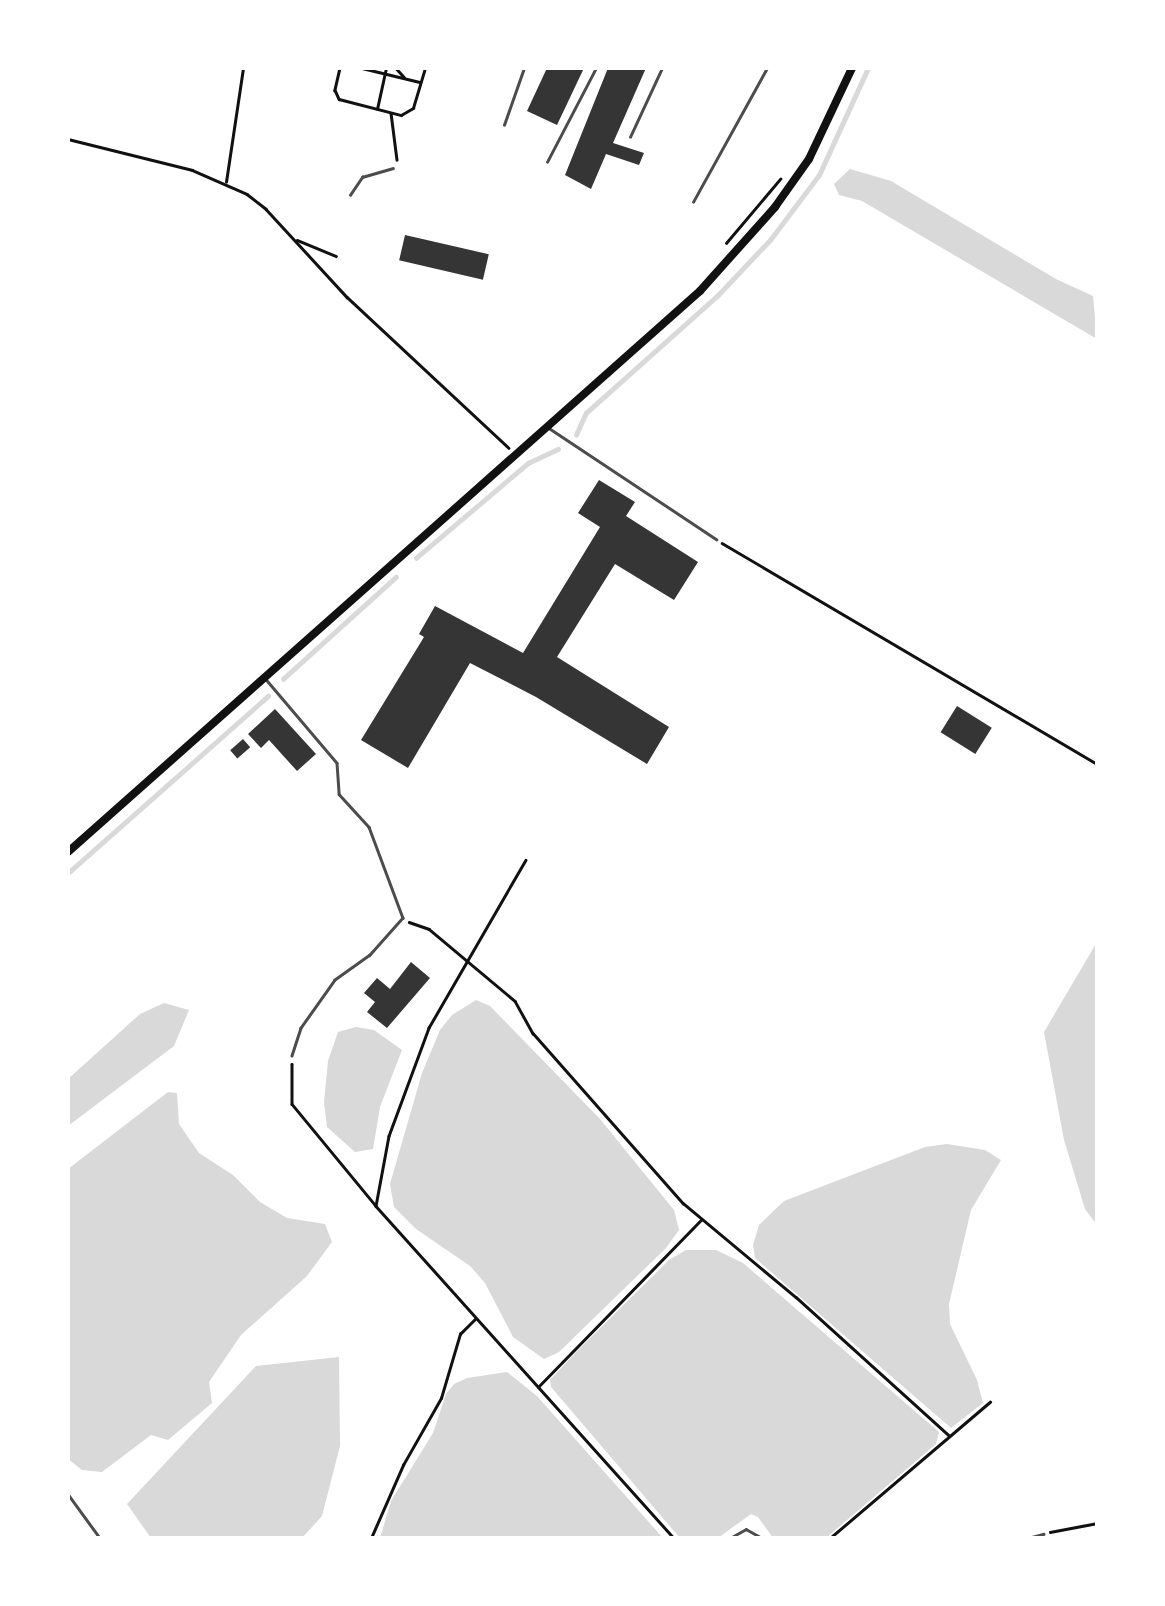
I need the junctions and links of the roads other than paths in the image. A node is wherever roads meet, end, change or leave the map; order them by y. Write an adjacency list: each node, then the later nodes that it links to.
1 (524, 68): 6 (lane)
2 (596, 68): 8 (lane)
3 (662, 68): 7 (lane)
4 (768, 68): 11 (lane)
5 (852, 68): 12 (main road)
6 (505, 125)
7 (630, 137)
8 (547, 162)
9 (393, 169): 10 (lane)
10 (350, 195)
11 (693, 202)
12 (549, 428): 13 (lane); 14 (main road)
13 (716, 539)
14 (265, 678): 15 (main road); 16 (lane)
15 (68, 852)
16 (292, 1056)
17 (68, 1494): 19 (lane)
18 (1043, 1534): 22 (lane)
19 (100, 1538)
20 (730, 1538): 21 (lane)
21 (762, 1538)
22 (1028, 1538)

